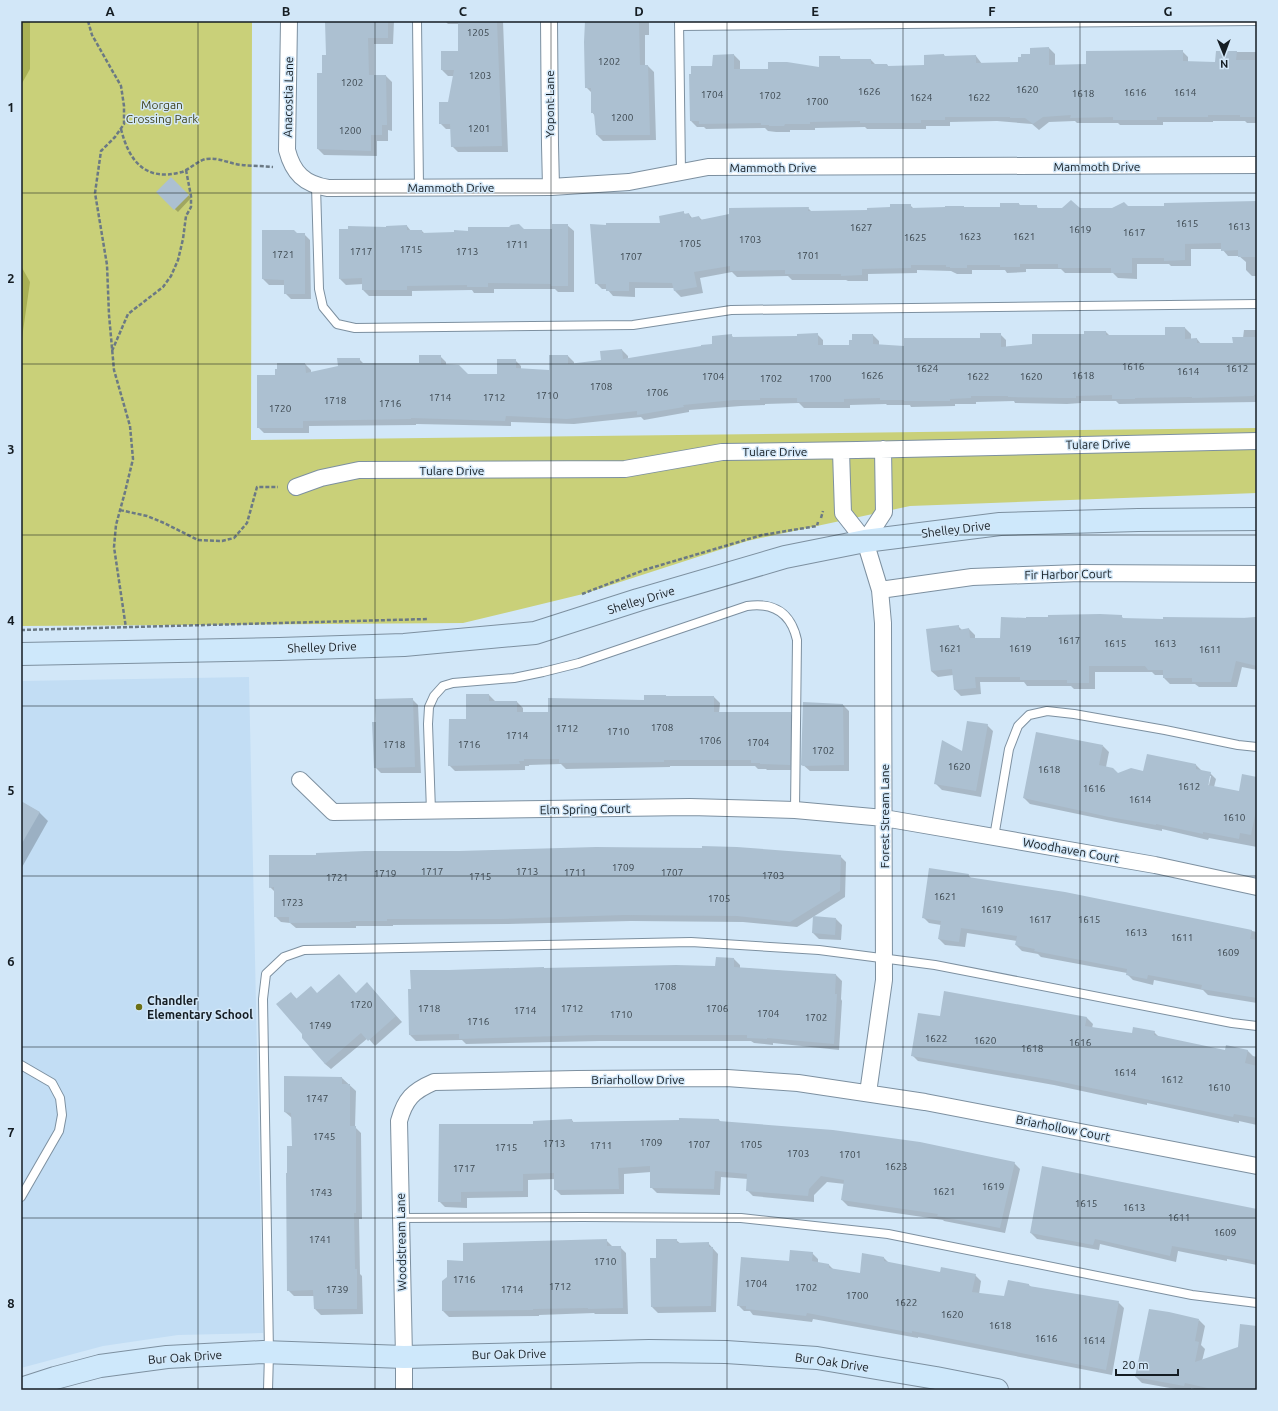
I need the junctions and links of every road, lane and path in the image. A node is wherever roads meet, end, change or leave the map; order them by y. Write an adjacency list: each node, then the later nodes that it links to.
1 (88, 21): 7 (path)
2 (289, 21): 10 (street, Anacostia Lane)
3 (417, 21): 14 (lane)
4 (549, 21): 13 (street, Yopont Lane)
5 (1257, 21): 6 (lane)
6 (679, 24): 11 (lane)
7 (121, 129): 9 (path); 16 (path)
8 (1257, 165): 11 (street, Mammoth Drive)
9 (186, 170): 10 (path); 16 (path)
10 (295, 170): 12 (street, Mammoth Drive)
11 (681, 172): 13 (street, Mammoth Drive)
12 (316, 186): 14 (street, Mammoth Drive); 15 (lane)
13 (551, 187): 14 (street, Mammoth Drive)
14 (419, 188)
15 (1257, 304)
16 (112, 351): 21 (path)
17 (1257, 441): 18 (street, Tulare Drive)
18 (883, 450): 19 (street, Tulare Drive); 24 (street)
19 (841, 451): 20 (street, Tulare Drive); 24 (street, Forest Stream Lane)
20 (296, 487): 21 (path)
21 (120, 510): 29 (path)
22 (1257, 519): 24 (street, Shelley Drive)
23 (818, 522): 27 (path)
24 (865, 541): 26 (street, Forest Stream Lane); 31 (street, Shelley Drive)
25 (1257, 574): 26 (street, Fir Harbor Court)
26 (880, 590): 36 (street, Forest Stream Lane)
27 (579, 595)
28 (429, 619): 29 (path)
29 (126, 628): 30 (path)
30 (21, 630)
31 (21, 654)
32 (1257, 747): 37 (lane)
33 (300, 780): 35 (street, Elm Spring Court)
34 (795, 810): 35 (street, Elm Spring Court); 35 (lane); 36 (street, Elm Spring Court)
35 (430, 811)
36 (884, 818): 37 (street, Woodhaven Court); 39 (street, Forest Stream Lane)
37 (994, 837): 38 (street, Woodhaven Court)
38 (1257, 887)
39 (884, 958): 40 (lane); 42 (street, Forest Stream Lane); 48 (lane)
40 (1257, 1026)
41 (21, 1065): 45 (lane)
42 (868, 1093): 43 (street, Briarhollow Drive); 44 (street, Briarhollow Court)
43 (410, 1096): 46 (street, Woodstream Lane)
44 (1257, 1166)
45 (21, 1197)
46 (401, 1218): 47 (lane); 49 (street, Woodstream Lane)
47 (1257, 1303)
48 (269, 1353): 49 (street, Bur Oak Drive); 50 (street, Bur Oak Drive); 51 (lane)
49 (404, 1356): 52 (street, Woodstream Lane); 53 (street, Bur Oak Drive)
50 (21, 1389)
51 (268, 1390)
52 (404, 1390)
53 (997, 1390)

